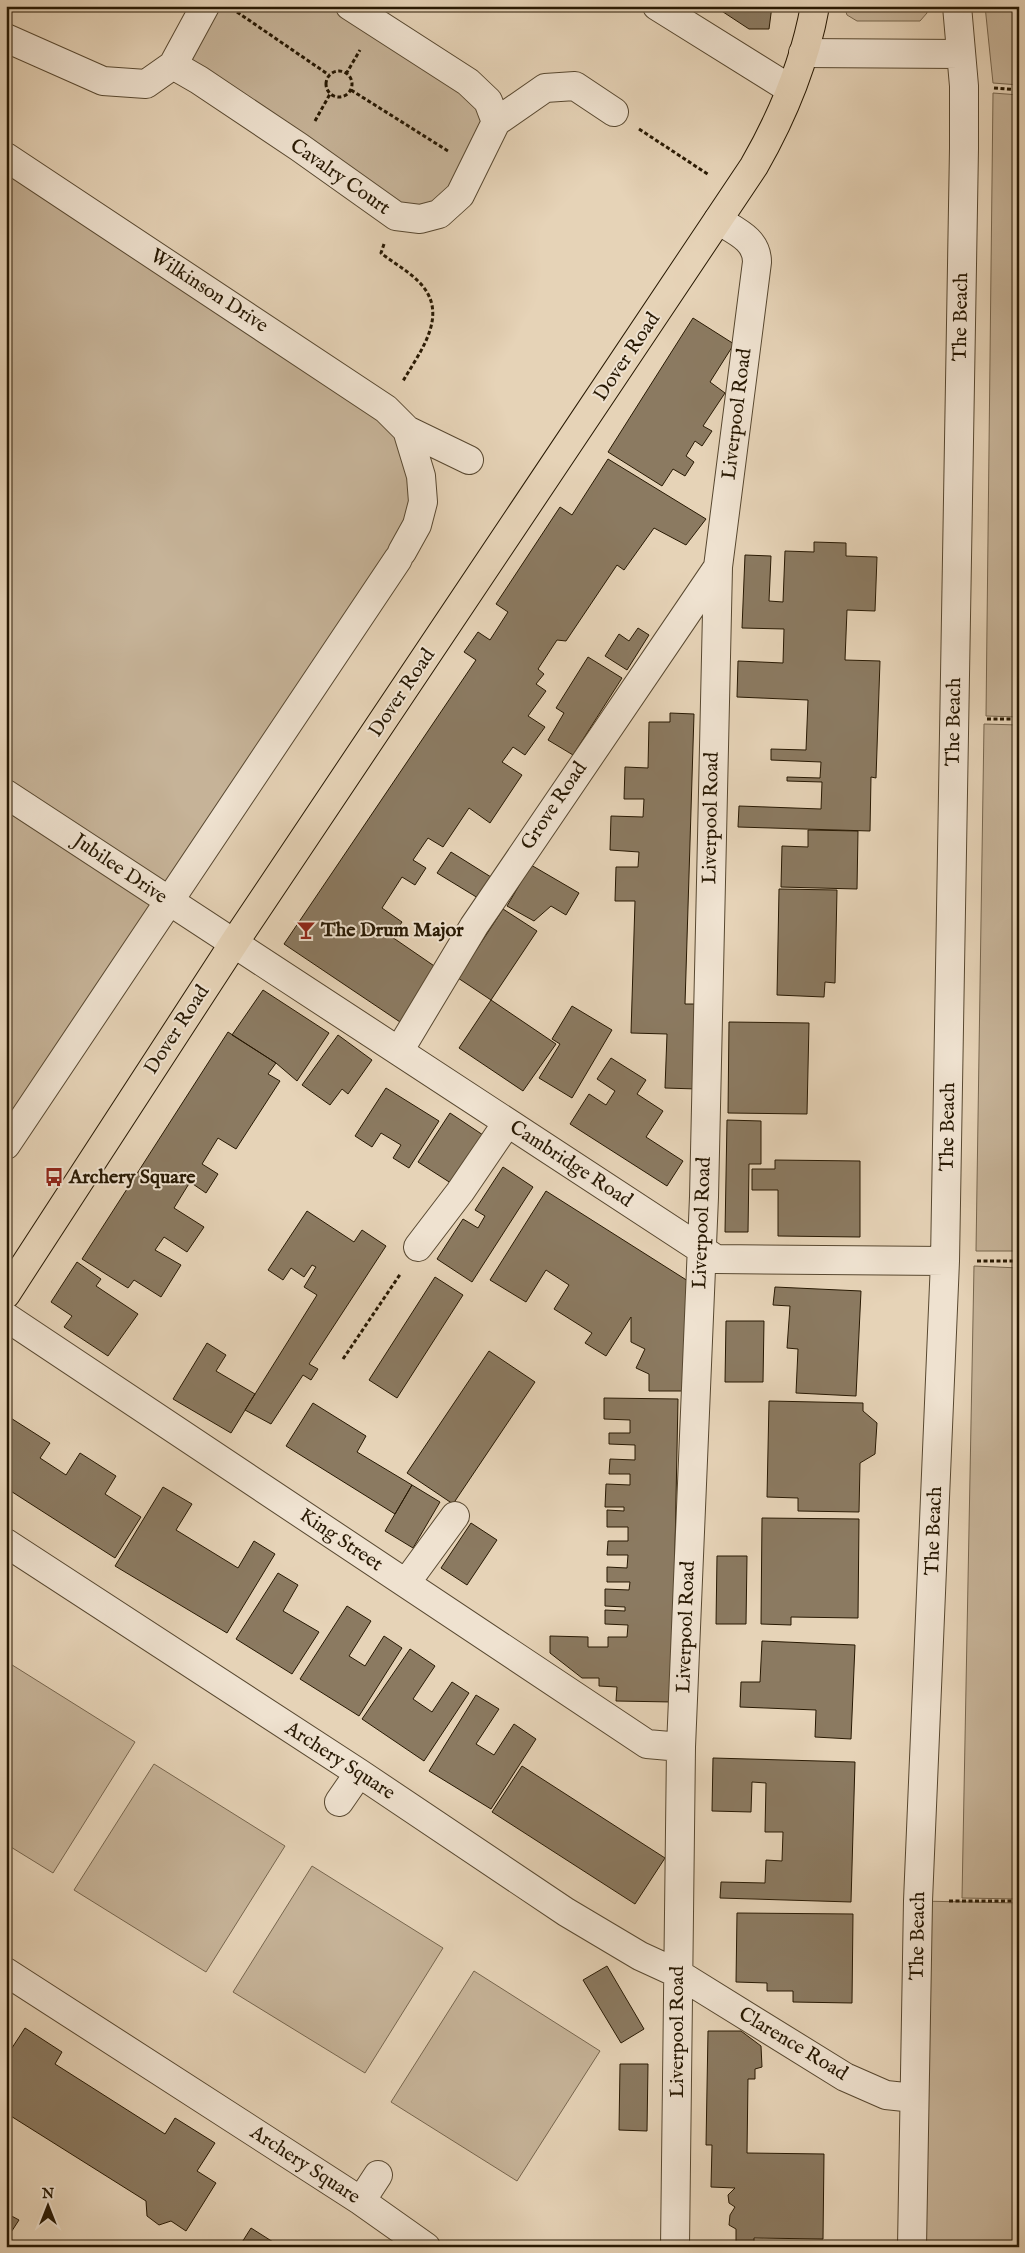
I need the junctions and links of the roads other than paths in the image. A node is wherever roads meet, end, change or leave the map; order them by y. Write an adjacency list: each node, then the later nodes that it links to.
1 (205, 6): 9 (street)
2 (350, 6): 12 (street)
3 (657, 6): 10 (street)
4 (815, 6): 7 (main road, Dover Road)
5 (957, 6): 8 (street, The Beach)
6 (6, 38): 9 (street)
7 (803, 53): 8 (street); 10 (main road, Dover Road)
8 (961, 54): 26 (street, The Beach)
9 (173, 65): 12 (street, Cavalry Court)
10 (790, 89): 14 (main road, Dover Road)
11 (614, 112): 12 (street)
12 (496, 122)
13 (6, 157): 15 (street, Wilkinson Drive)
14 (718, 220): 17 (street, Liverpool Road); 20 (main road, Dover Road)
15 (407, 430): 16 (street, Wilkinson Drive); 19 (street, Wilkinson Drive)
16 (469, 460)
17 (718, 567): 21 (street, Grove Road); 25 (street, Liverpool Road)
18 (6, 794): 19 (street, Jubilee Drive)
19 (170, 903): 20 (street, Jubilee Drive); 23 (street, Wilkinson Drive)
20 (234, 943): 21 (street, Cambridge Road); 27 (main road, Dover Road)
21 (399, 1050): 22 (street, Cambridge Road)
22 (508, 1123): 24 (street); 25 (street, Cambridge Road)
23 (6, 1145)
24 (418, 1247)
25 (702, 1249): 26 (street, Cambridge Road); 32 (street, Liverpool Road)
26 (946, 1261): 37 (street, The Beach)
27 (6, 1294)
28 (6, 1317): 31 (street, King Street)
29 (455, 1516): 31 (street)
30 (6, 1543): 33 (street, Archery Square)
31 (406, 1583): 32 (street, King Street)
32 (680, 1747): 36 (street, Liverpool Road)
33 (359, 1774): 34 (street); 36 (street, Archery Square)
34 (340, 1802)
35 (6, 1972): 39 (street, Archery Square)
36 (677, 1973): 37 (street, Clarence Road); 41 (street, Liverpool Road)
37 (914, 2098): 42 (street, The Beach)
38 (378, 2175): 39 (street)
39 (361, 2201): 40 (street, Archery Square)
40 (426, 2247)
41 (675, 2247)
42 (912, 2247)

